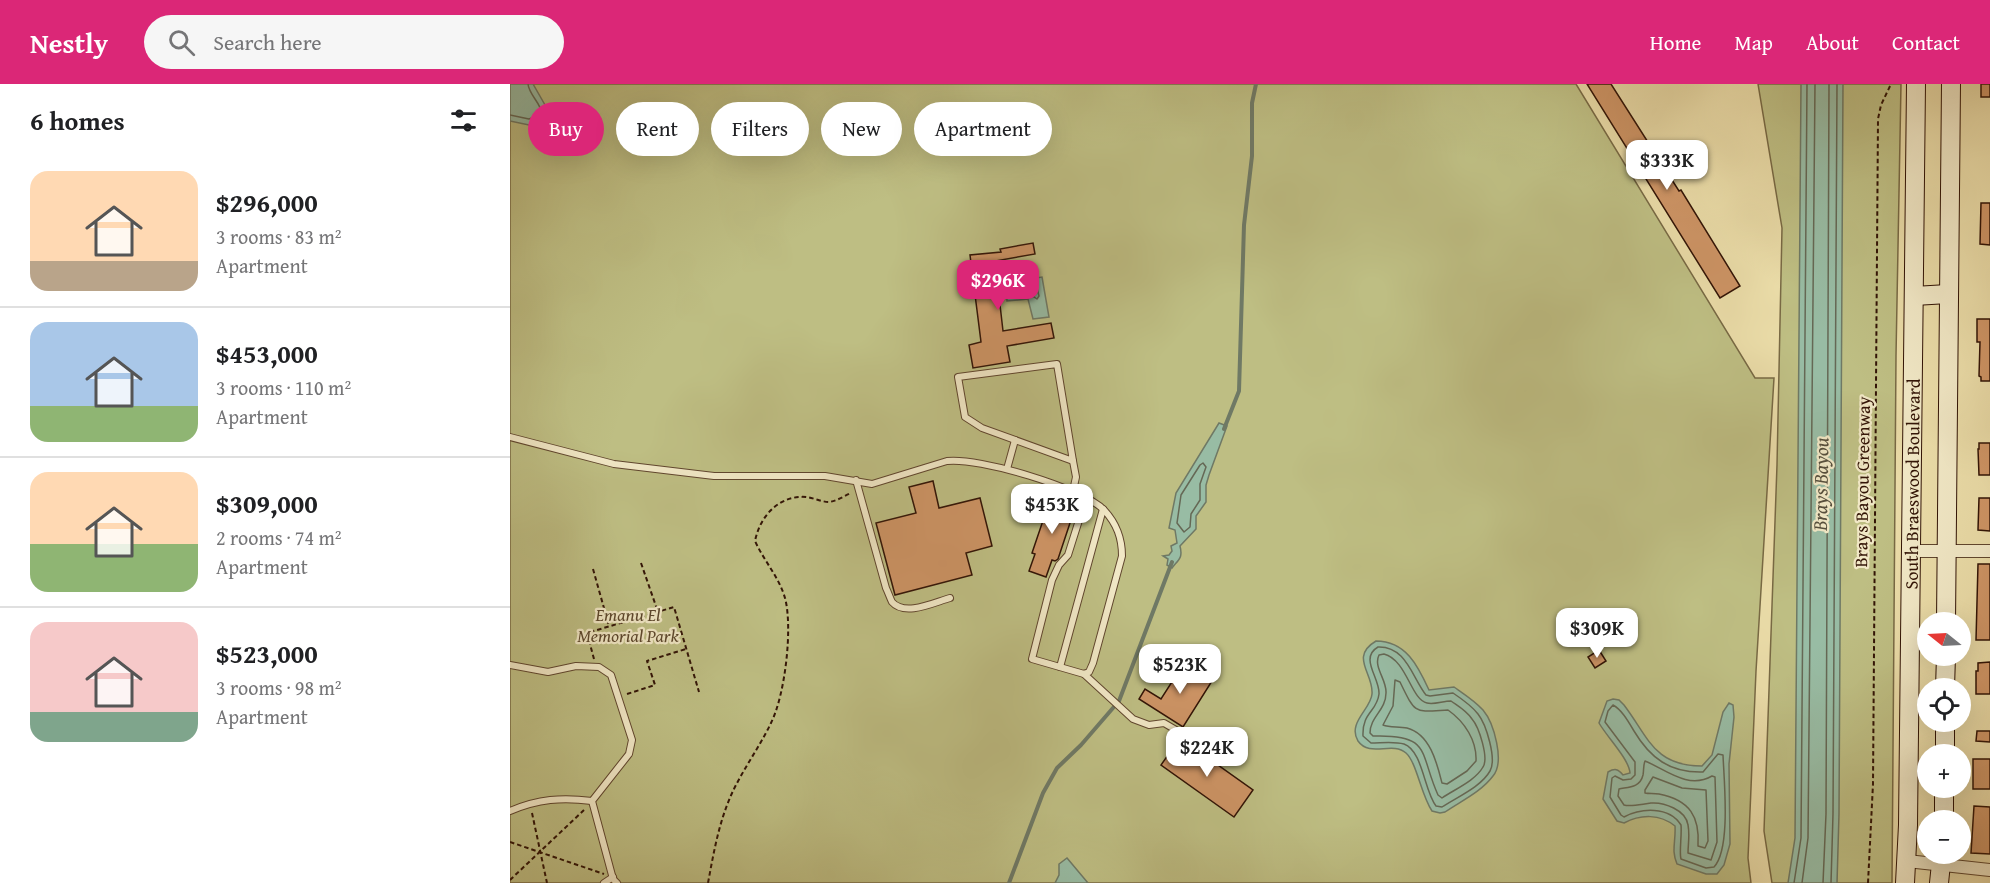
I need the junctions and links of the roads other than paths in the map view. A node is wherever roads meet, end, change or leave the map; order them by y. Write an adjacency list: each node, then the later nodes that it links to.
1 (1916, 84): 4 (main road, South Braeswood Boulevard)
2 (1951, 84): 3 (main road, South Braeswood Boulevard)
3 (1948, 294): 4 (main road); 14 (main road, South Braeswood Boulevard)
4 (1914, 296): 13 (main road, South Braeswood Boulevard)
5 (510, 437): 9 (lane)
6 (1015, 440): 7 (lane); 7 (lane); 8 (lane)
7 (1074, 461): 10 (lane)
8 (1006, 469): 9 (lane); 10 (lane)
9 (856, 480): 16 (lane)
10 (1073, 491): 11 (lane)
11 (1086, 498): 12 (lane); 19 (lane)
12 (1102, 509): 19 (lane); 20 (lane)
13 (1911, 551): 14 (street); 24 (main road, South Braeswood Boulevard)
14 (1947, 551): 15 (street); 17 (main road, South Braeswood Boulevard)
15 (1990, 551)
16 (950, 598)
17 (1946, 612)
18 (510, 665): 22 (lane)
19 (1060, 667): 20 (lane)
20 (1084, 674): 21 (lane)
21 (1242, 756)
22 (592, 801): 23 (lane); 27 (lane)
23 (510, 812)
24 (1907, 861): 25 (street); 29 (main road, South Braeswood Boulevard)
25 (1941, 867): 26 (street)
26 (1990, 870)
27 (615, 880): 28 (lane)
28 (604, 883)
29 (1905, 883)

